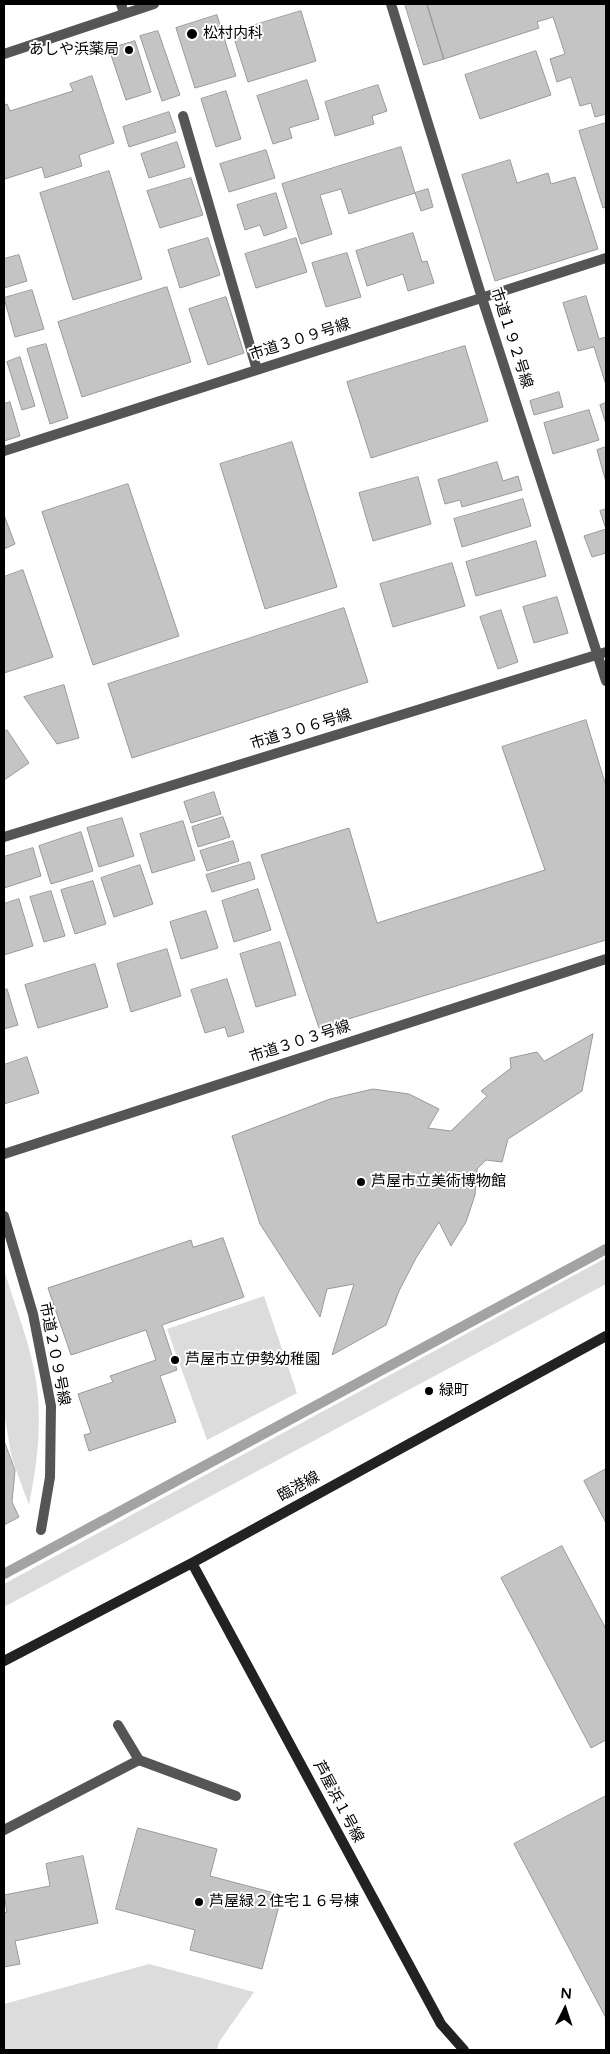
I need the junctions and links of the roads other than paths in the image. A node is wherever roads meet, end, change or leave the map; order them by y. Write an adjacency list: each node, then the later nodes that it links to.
1 (154, 4): 3 (street)
2 (391, 4): 7 (street, 市道１９２号線)
3 (123, 9): 4 (street)
4 (4, 54)
5 (184, 116): 8 (street)
6 (606, 258): 7 (street, 市道３０９号線)
7 (482, 298): 8 (street, 市道３０９号線); 10 (street, 市道１９２号線)
8 (257, 370): 9 (street, 市道３０９号線)
9 (4, 451)
10 (602, 653): 11 (street, 市道１９２号線); 12 (street, 市道３０６号線)
11 (606, 681)
12 (4, 837)
13 (606, 960): 14 (street, 市道３０３号線)
14 (4, 1154)
15 (4, 1216): 17 (street, 市道２０９号線)
16 (606, 1336): 18 (street, 臨港線)
17 (41, 1530)
18 (192, 1562): 19 (street, 臨港線); 24 (street, 芦屋浜１号線)
19 (4, 1661)
20 (118, 1725): 21 (street)
21 (139, 1760): 22 (street); 23 (street)
22 (236, 1796)
23 (4, 1830)
24 (464, 2050)

